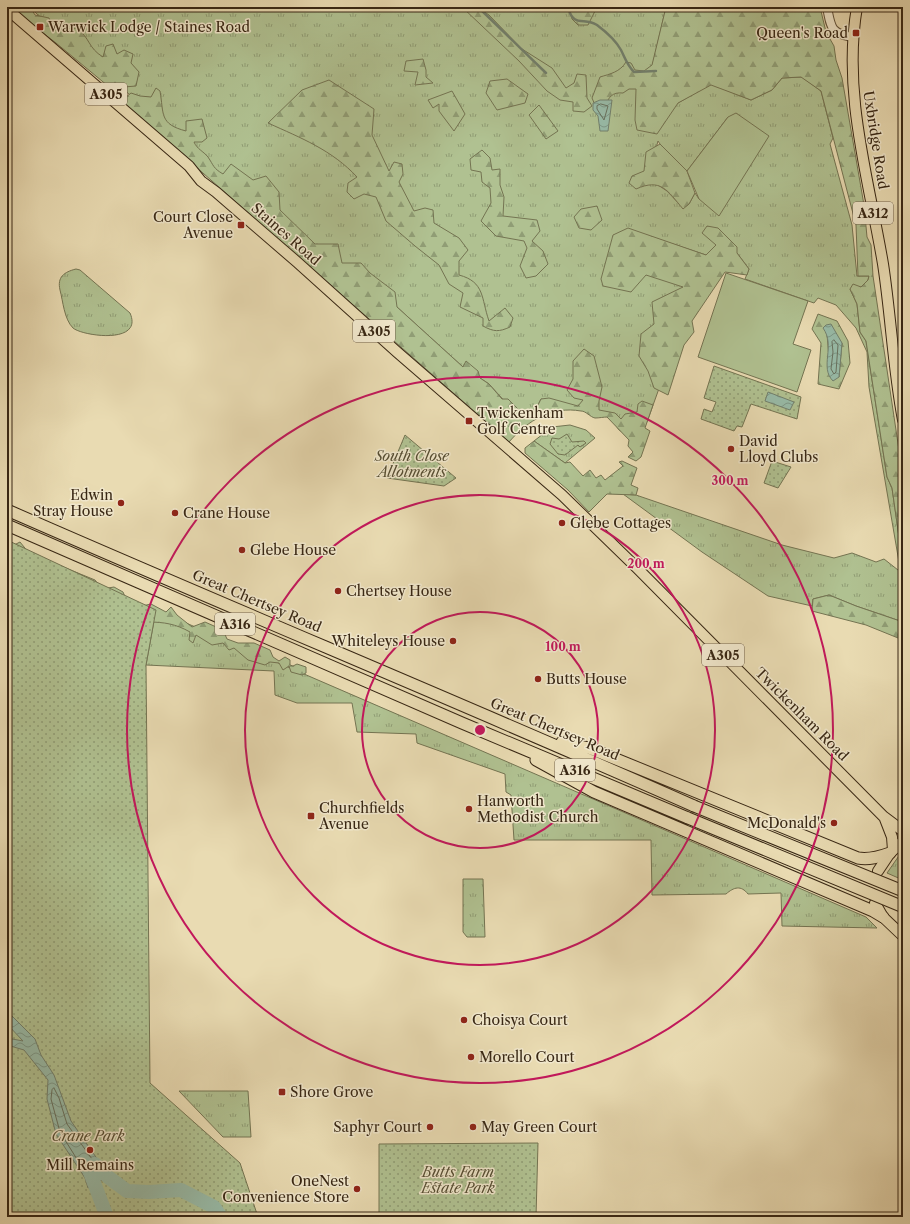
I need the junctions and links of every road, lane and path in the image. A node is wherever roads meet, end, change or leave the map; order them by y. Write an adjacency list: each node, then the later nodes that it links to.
1 (827, 7): 4 (street)
2 (857, 7): 4 (main road, Uxbridge Road / A312)
3 (7, 9): 6 (main road, Staines Road / A305)
4 (852, 37): 5 (main road, Uxbridge Road / A312)
5 (903, 420)
6 (547, 481): 11 (main road, Twickenham Road / A305)
7 (7, 510): 10 (highway, Great Chertsey Road / A316)
8 (7, 526): 9 (highway, Great Chertsey Road / A316)
9 (462, 723): 18 (highway, Great Chertsey Road / A316, bridge); 19 (highway)
10 (538, 736): 14 (highway); 16 (highway, Great Chertsey Road / A316, bridge)
11 (883, 816): 12 (main road, Twickenham Road / A305); 14 (main road, Twickenham Road / A305)
12 (903, 830)
13 (903, 841): 14 (main road)
14 (891, 851): 15 (main road)
15 (878, 871)
16 (903, 891)
17 (875, 903): 19 (main road)
18 (903, 906)
19 (883, 917): 20 (main road)
20 (903, 936)

